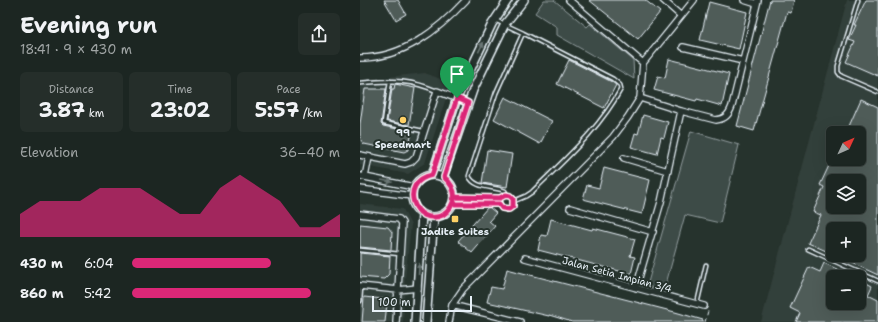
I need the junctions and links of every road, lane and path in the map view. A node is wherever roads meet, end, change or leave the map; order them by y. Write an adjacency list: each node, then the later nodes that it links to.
1 (466, 0): 15 (street)
2 (508, 0): 11 (street)
3 (524, 0): 12 (street)
4 (569, 0): 17 (street)
5 (663, 0): 10 (street)
6 (694, 0): 10 (street)
7 (744, 0): 9 (street)
8 (858, 0): 21 (lane)
9 (757, 2): 16 (street)
10 (681, 16): 17 (street)
11 (495, 20): 12 (lane); 22 (street, one-way to 11)
12 (505, 24): 13 (lane); 24 (street)
13 (523, 33): 36 (lane); 40 (lane)
14 (683, 47): 16 (street)
15 (360, 58)
16 (743, 61): 25 (street)
17 (642, 63): 23 (street)
18 (390, 81): 19 (lane); 20 (lane); 26 (lane)
19 (360, 83)
20 (437, 91): 22 (street); 26 (street)
21 (878, 92)
22 (457, 98): 24 (street); 31 (street)
23 (640, 98): 25 (street); 58 (street)
24 (468, 103): 33 (street)
25 (681, 111): 30 (street)
26 (424, 131): 28 (street)
27 (360, 155): 28 (street)
28 (369, 157): 32 (street)
29 (624, 158): 30 (street)
30 (668, 171): 46 (street)
31 (432, 175): 33 (street); 34 (street)
32 (362, 177): 34 (street, one-way to 34)
33 (444, 177): 39 (street)
34 (414, 186): 37 (street)
35 (360, 189): 37 (street)
36 (506, 195): 38 (lane); 40 (lane)
37 (412, 196): 44 (street)
38 (500, 198): 39 (lane); 41 (lane)
39 (453, 201): 41 (lane); 45 (street)
40 (514, 201): 41 (lane)
41 (499, 204)
42 (570, 208): 46 (street)
43 (360, 214): 49 (street)
44 (422, 214): 45 (street); 54 (street, one-way to 44)
45 (434, 217): 63 (street)
46 (653, 232): 55 (street)
47 (808, 249): 52 (lane)
48 (360, 250): 49 (lane)
49 (401, 254): 56 (street)
50 (525, 258): 55 (street, Jalan Setia Impian 3/4)
51 (706, 266): 59 (lane)
52 (878, 281)
53 (361, 286): 56 (street); 57 (lane)
54 (418, 288): 56 (street); 62 (street)
55 (636, 288): 59 (street, Jalan Setia Impian 3/4)
56 (398, 290): 61 (street)
57 (360, 301)
58 (452, 304): 64 (street); 65 (street)
59 (697, 304): 60 (street, Jalan Setia Impian 3/4)
60 (704, 306): 66 (path)
61 (396, 322)
62 (415, 322)
63 (426, 322)
64 (449, 322)
65 (520, 322)
66 (705, 322)

